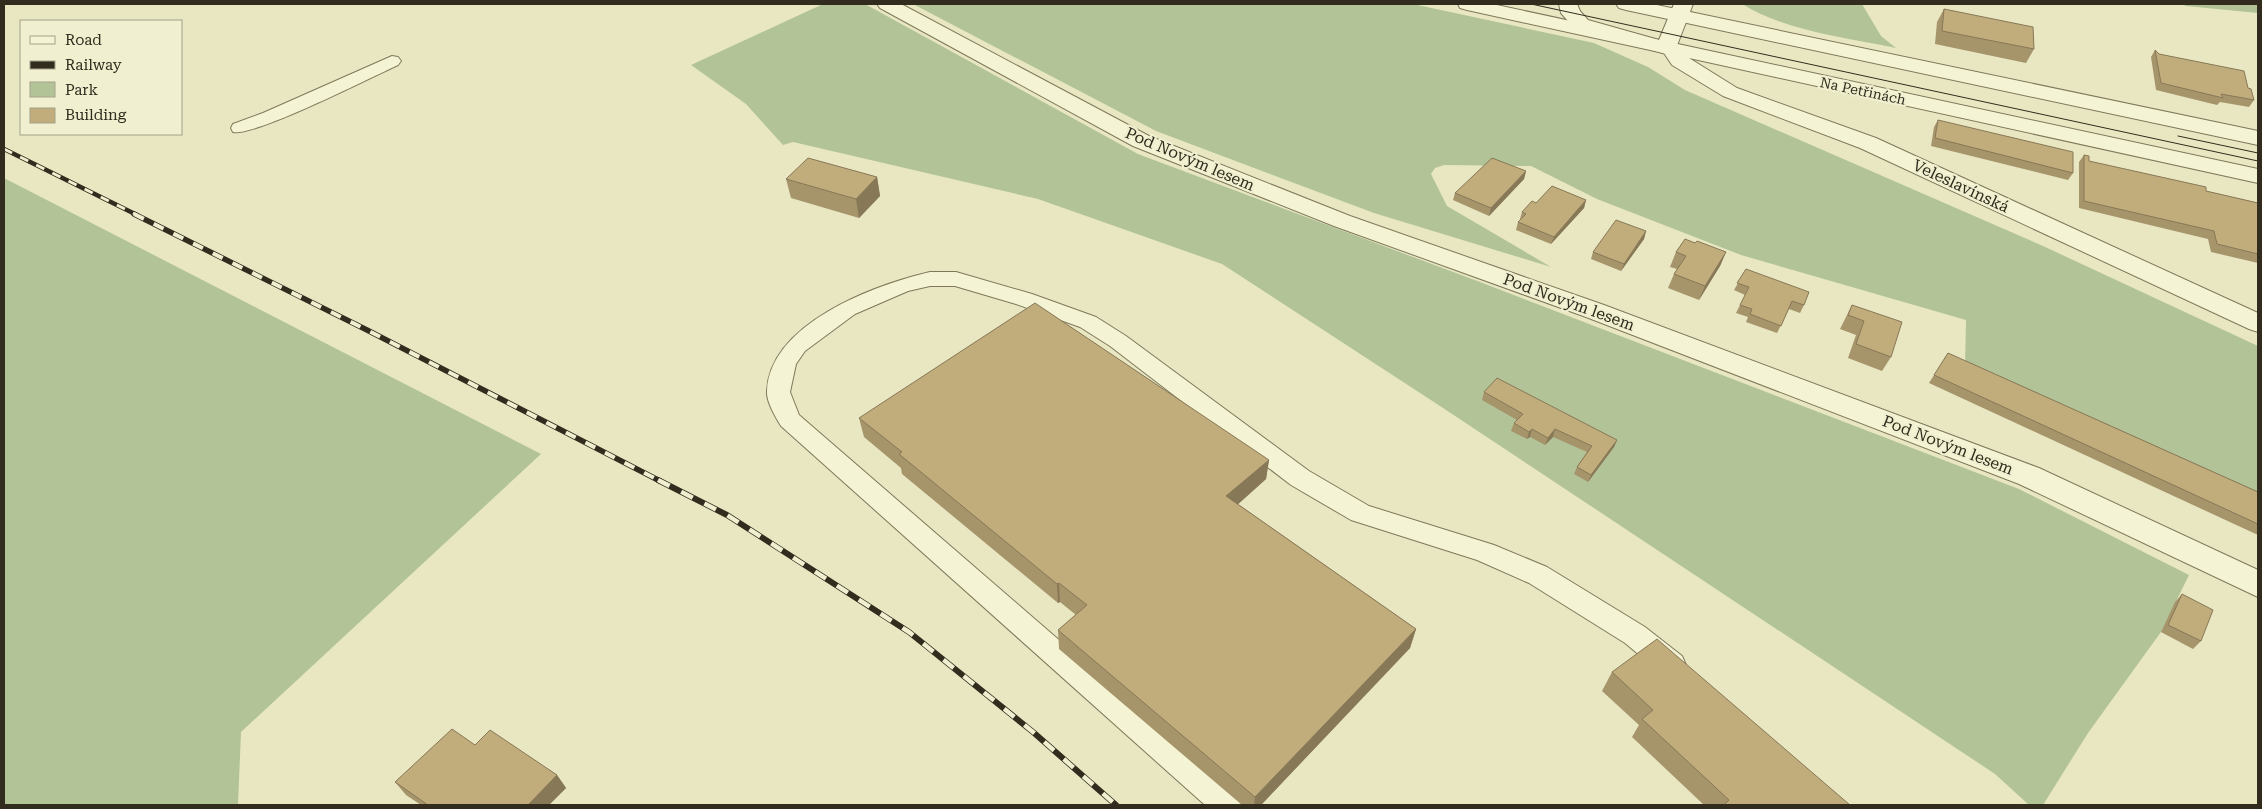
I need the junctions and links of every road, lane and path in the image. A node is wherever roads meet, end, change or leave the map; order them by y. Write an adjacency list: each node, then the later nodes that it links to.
1 (887, 4): 12 (street, Pod Novým lesem)
2 (1467, 4): 6 (street, Na Petřinách)
3 (1568, 4): 6 (street)
4 (1626, 4): 5 (street)
5 (1681, 9): 6 (street); 9 (street)
6 (1666, 48): 10 (street, Na Petřinách); 11 (street, Veleslavínská)
7 (392, 61): 8 (lane)
8 (240, 128)
9 (2258, 138)
10 (2258, 176)
11 (2258, 324)
12 (2258, 584)
13 (1688, 678): 14 (lane)
14 (1227, 805)

